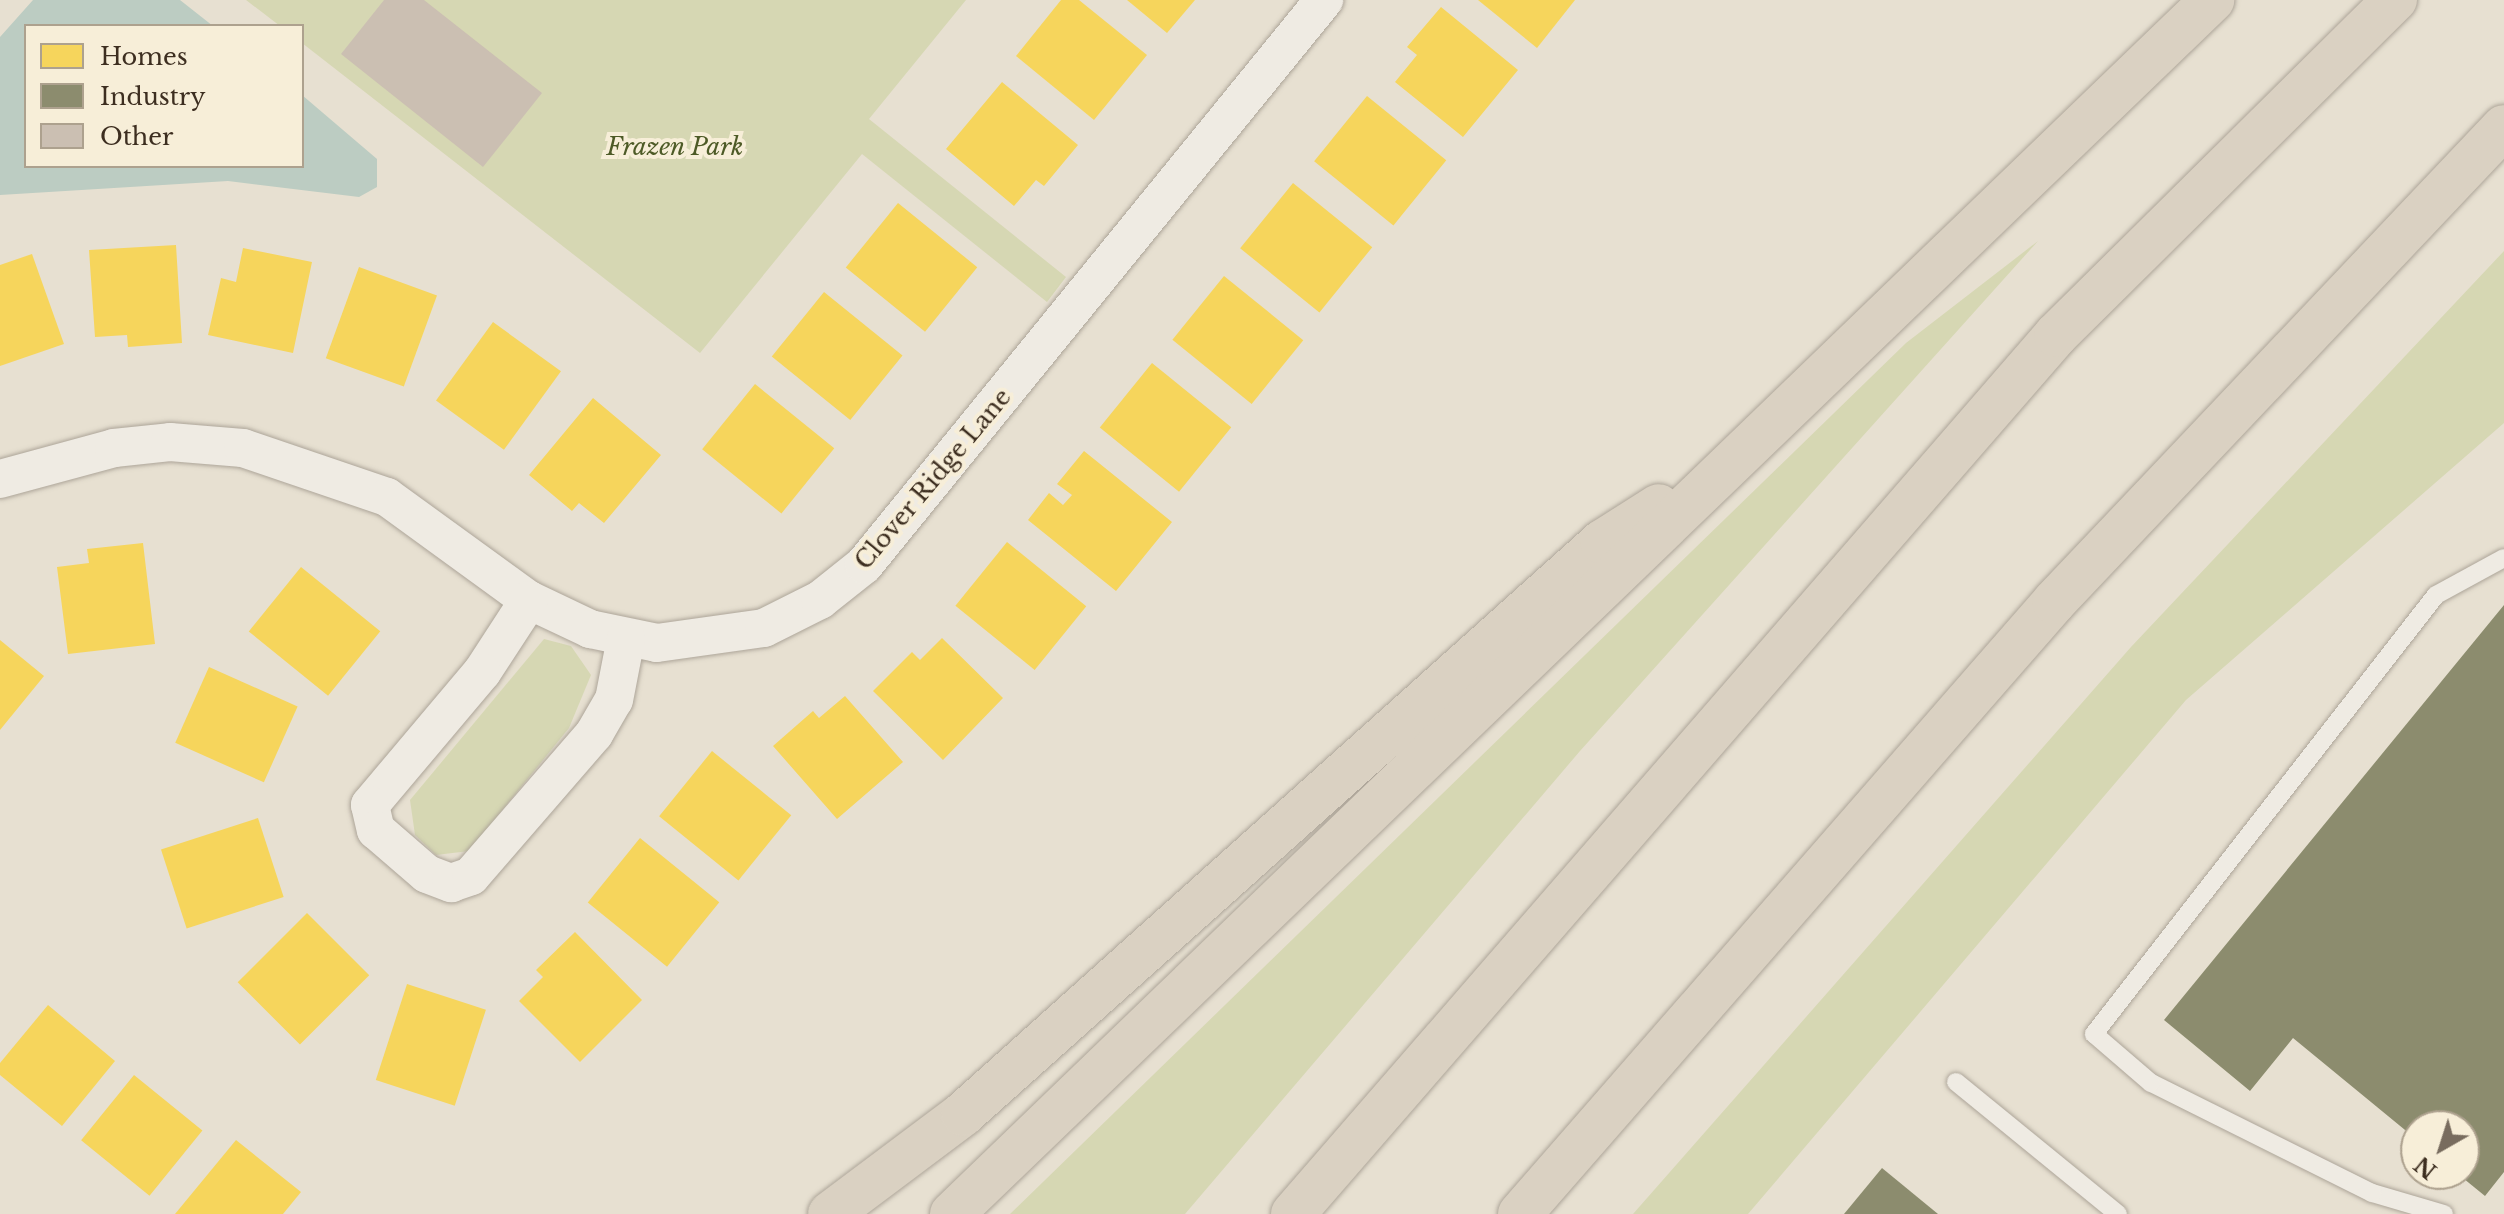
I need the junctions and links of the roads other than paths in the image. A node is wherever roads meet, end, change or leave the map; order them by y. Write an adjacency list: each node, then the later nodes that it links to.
1 (1324, 0): 9 (street, Clover Ridge Lane)
2 (2212, 0): 5 (highway)
3 (2395, 0): 14 (highway)
4 (2504, 127): 11 (highway)
5 (1739, 456): 12 (highway); 13 (highway)
6 (0, 479): 8 (street, Clover Ridge Lane)
7 (2504, 558): 18 (lane)
8 (529, 600): 9 (street, Clover Ridge Lane); 9 (street)
9 (626, 638)
10 (1956, 1082): 17 (lane)
11 (1560, 1168): 15 (highway); 16 (highway)
12 (830, 1214)
13 (952, 1214)
14 (1293, 1214)
15 (1520, 1214)
16 (1527, 1214)
17 (2118, 1214)
18 (2444, 1214)

